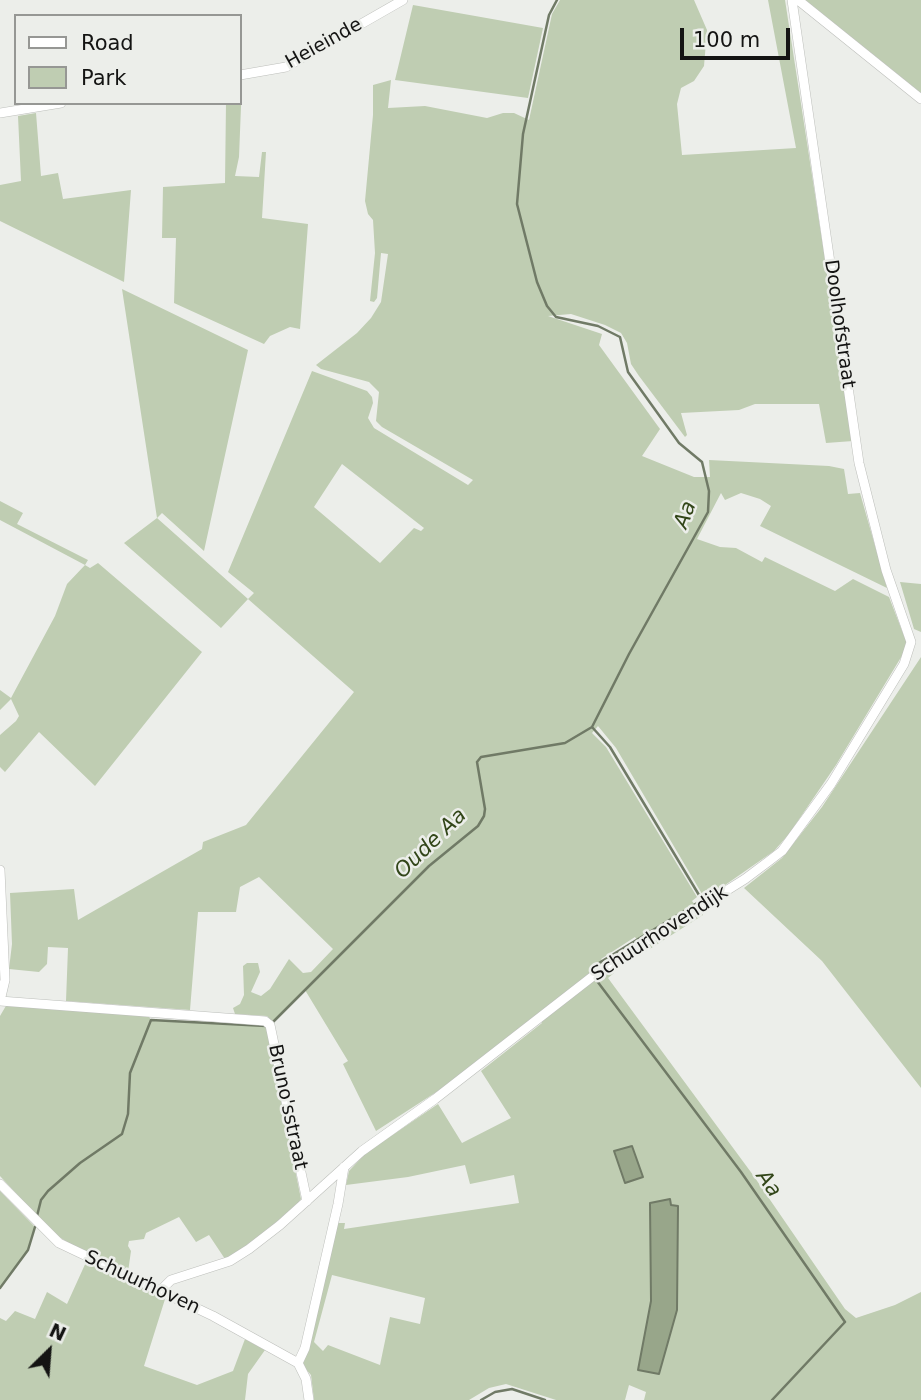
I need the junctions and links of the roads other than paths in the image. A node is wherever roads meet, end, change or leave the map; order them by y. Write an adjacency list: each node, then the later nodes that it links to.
1 (402, 0): 4 (street, Heieinde)
2 (792, 0): 8 (street, Doolhofstraat)
3 (798, 0): 5 (street)
4 (242, 75)
5 (921, 99)
6 (49, 105): 7 (street)
7 (0, 113)
8 (911, 642): 11 (street, Schuurhovendijk)
9 (0, 870): 10 (street)
10 (0, 1001): 13 (street, Bruno'sstraat)
11 (344, 1167): 13 (street, Schuurhovendijk); 15 (street)
12 (0, 1184): 14 (street, Schuurhoven)
13 (307, 1201): 14 (street)
14 (160, 1291): 15 (street, Schuurhoven)
15 (298, 1363): 16 (street)
16 (309, 1400)

